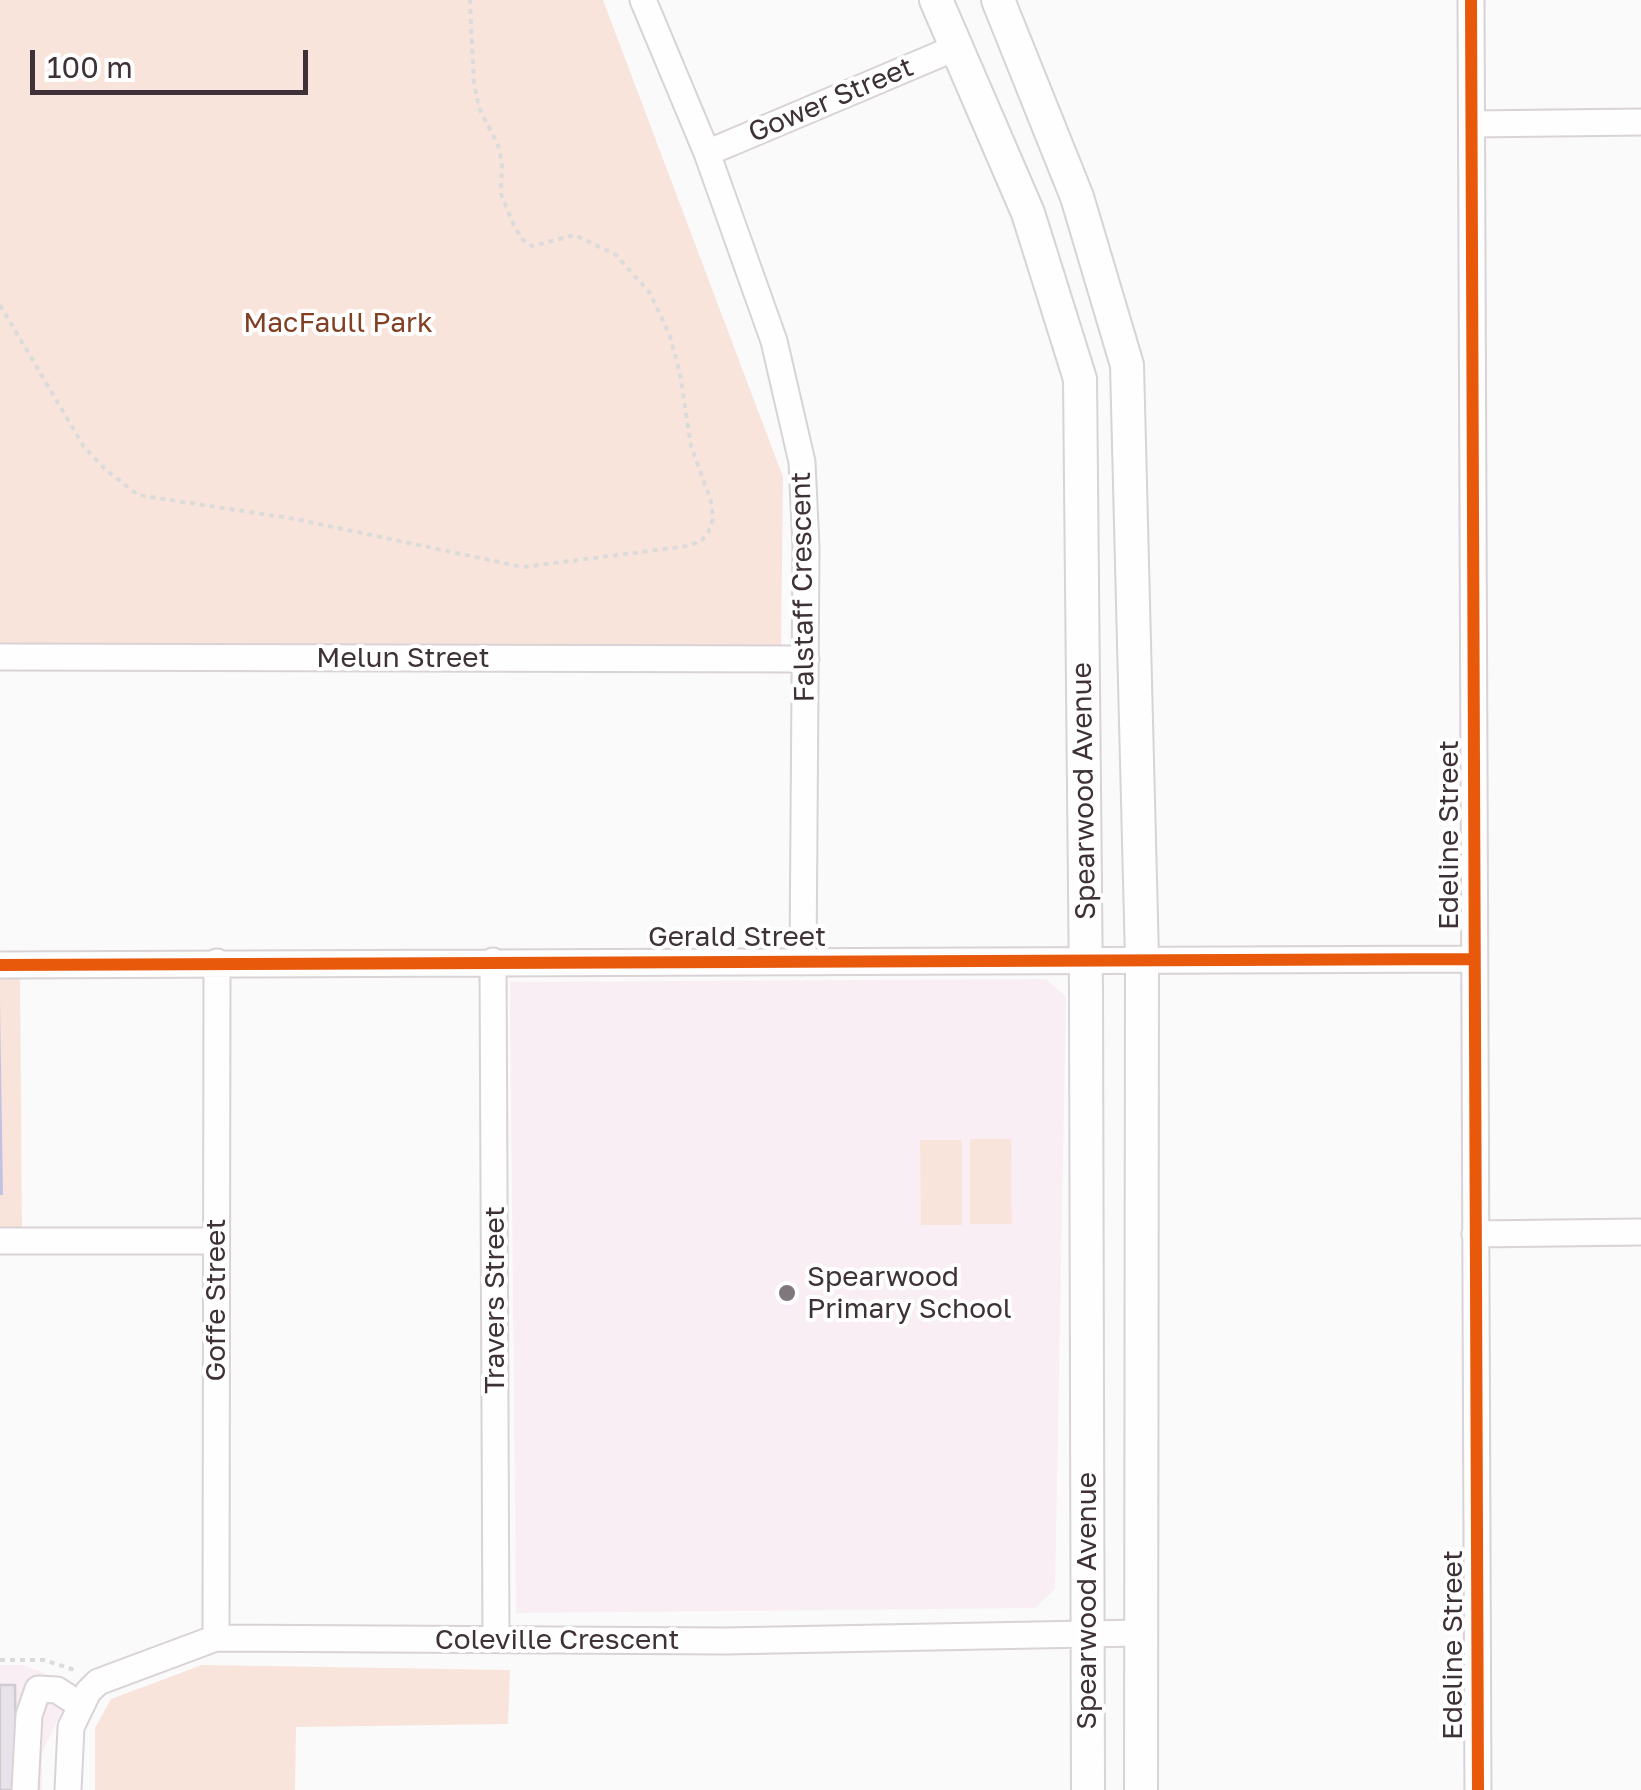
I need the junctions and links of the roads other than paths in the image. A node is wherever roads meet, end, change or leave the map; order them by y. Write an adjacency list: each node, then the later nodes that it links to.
1 (643, 0): 8 (street, Falstaff Crescent)
2 (936, 0): 5 (main road, Spearwood Avenue)
3 (998, 0): 9 (main road, Spearwood Avenue)
4 (1472, 0): 7 (street, Edeline Street)
5 (954, 48): 8 (street, Gower Street); 10 (main road, Spearwood Avenue)
6 (1641, 122): 7 (street)
7 (1472, 124): 15 (street, Edeline Street)
8 (707, 153): 12 (street, Falstaff Crescent)
9 (1076, 197): 10 (main road); 14 (main road, Spearwood Avenue)
10 (1028, 213): 13 (main road, Spearwood Avenue)
11 (0, 656): 12 (street, Melun Street)
12 (806, 658): 18 (street, Falstaff Crescent)
13 (1086, 958): 14 (street, Gerald Street); 18 (street, Gerald Street); 25 (main road, Spearwood Avenue)
14 (1142, 959): 15 (street, Gerald Street); 24 (main road, Spearwood Avenue)
15 (1474, 959): 21 (street, Edeline Street)
16 (493, 961): 17 (street, Gerald Street); 18 (street, Gerald Street); 27 (street, Travers Street)
17 (217, 962): 19 (street, Gerald Street); 23 (street, Goffe Street)
18 (804, 962)
19 (0, 964)
20 (1641, 1232): 21 (street)
21 (1476, 1234): 33 (street, Edeline Street)
22 (0, 1241): 23 (street)
23 (216, 1241): 26 (street, Goffe Street)
24 (1140, 1633): 25 (street, Coleville Crescent); 32 (main road, Spearwood Avenue)
25 (1087, 1634): 27 (street, Coleville Crescent); 31 (main road, Spearwood Avenue)
26 (216, 1638): 27 (street, Coleville Crescent); 28 (street, Coleville Crescent)
27 (496, 1639)
28 (80, 1704): 29 (street); 30 (street)
29 (24, 1790)
30 (68, 1790)
31 (1088, 1790)
32 (1141, 1790)
33 (1478, 1790)

